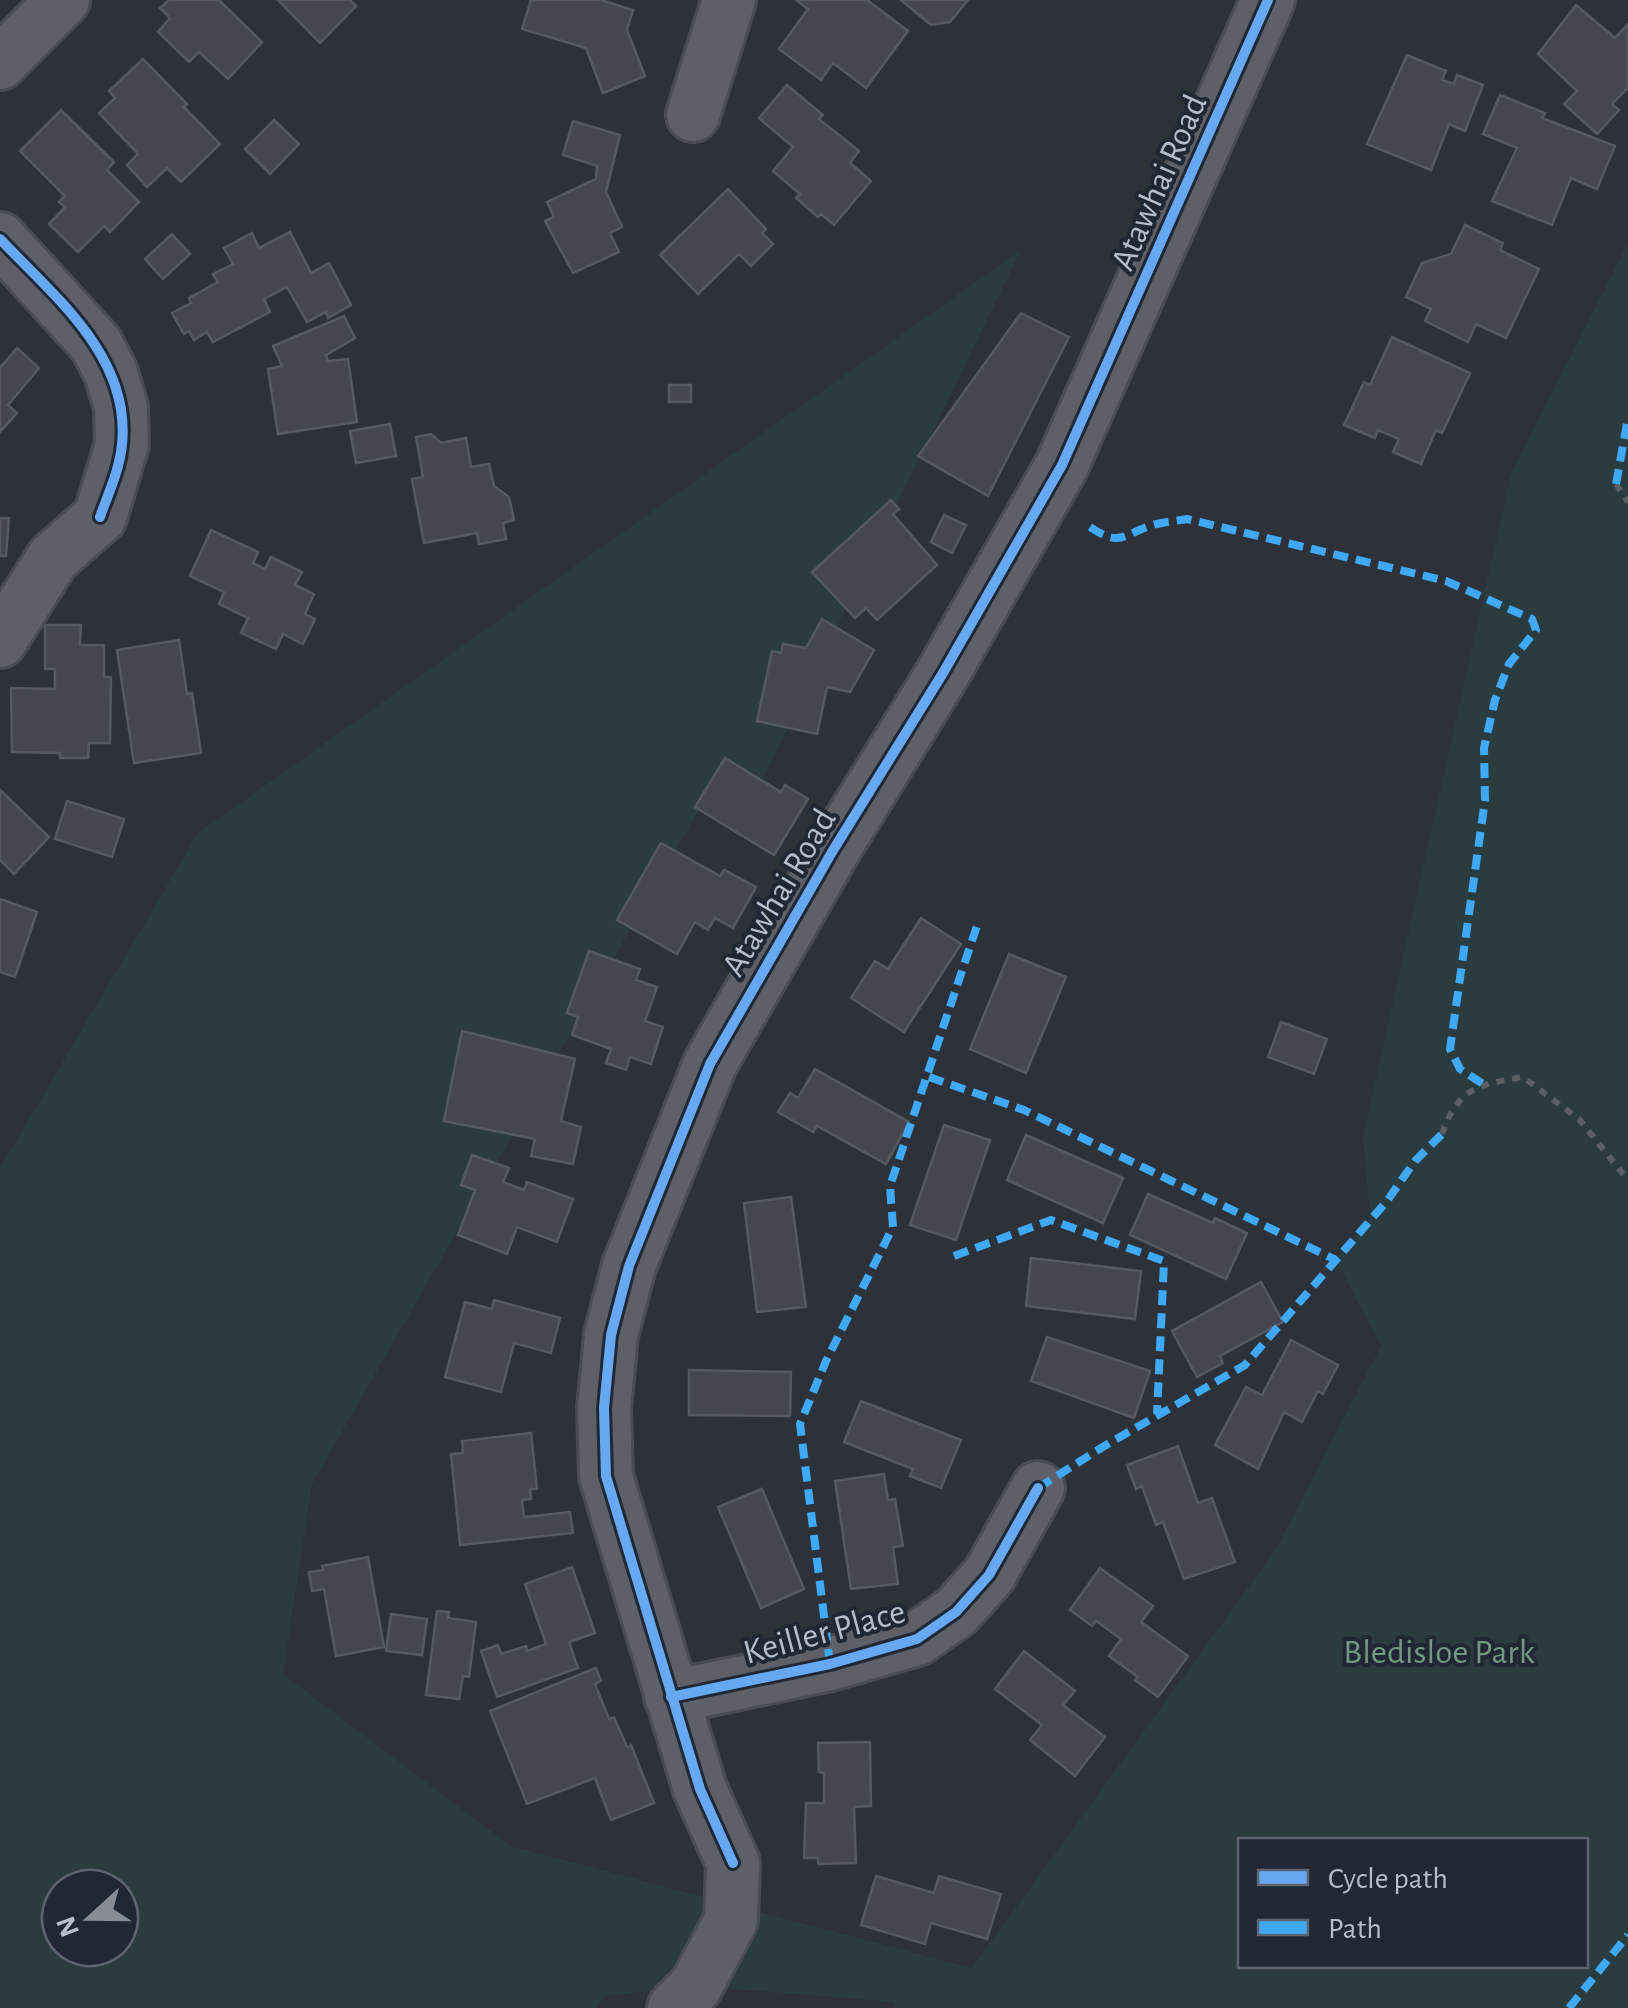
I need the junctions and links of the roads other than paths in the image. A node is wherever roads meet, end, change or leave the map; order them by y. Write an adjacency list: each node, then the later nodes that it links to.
1 (729, 0): 5 (street)
2 (1268, 0): 9 (street, Atawhai Road)
3 (60, 1): 4 (street)
4 (0, 63)
5 (692, 114)
6 (0, 239): 7 (street)
7 (0, 641)
8 (1038, 1488): 9 (street, Keiller Place)
9 (670, 1697): 10 (street, Atawhai Road)
10 (674, 2008)

